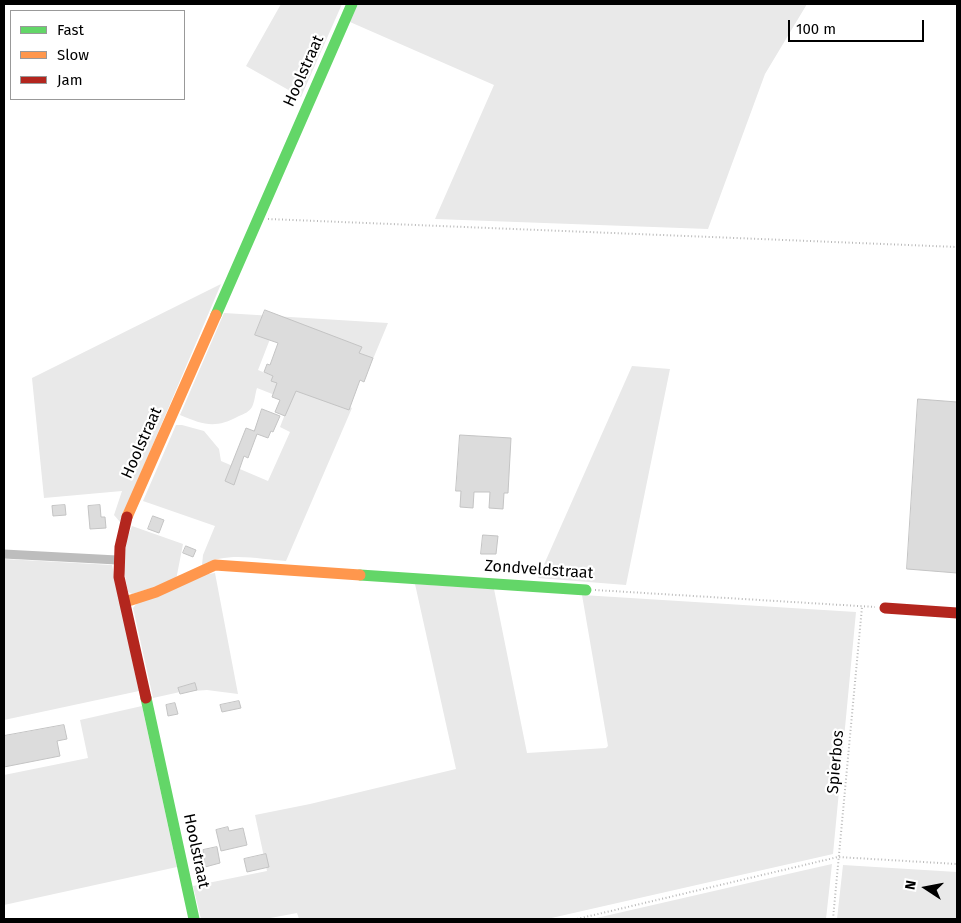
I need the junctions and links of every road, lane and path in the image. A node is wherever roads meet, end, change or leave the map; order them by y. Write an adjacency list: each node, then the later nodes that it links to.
1 (352, 4): 2 (street, Hoolstraat)
2 (258, 219): 3 (path); 5 (street, Hoolstraat)
3 (957, 247)
4 (4, 554): 5 (street)
5 (117, 560): 7 (street, Hoolstraat)
6 (586, 590): 7 (street, Zondveldstraat); 8 (path, Zondveldstraat)
7 (125, 602): 13 (street, Hoolstraat)
8 (862, 607): 9 (path, Zondveldstraat); 11 (path, Spierbos)
9 (885, 608): 10 (street)
10 (957, 613)
11 (838, 857): 12 (path); 14 (path); 15 (path, Spierbos)
12 (957, 864)
13 (194, 919)
14 (577, 919)
15 (832, 919)

